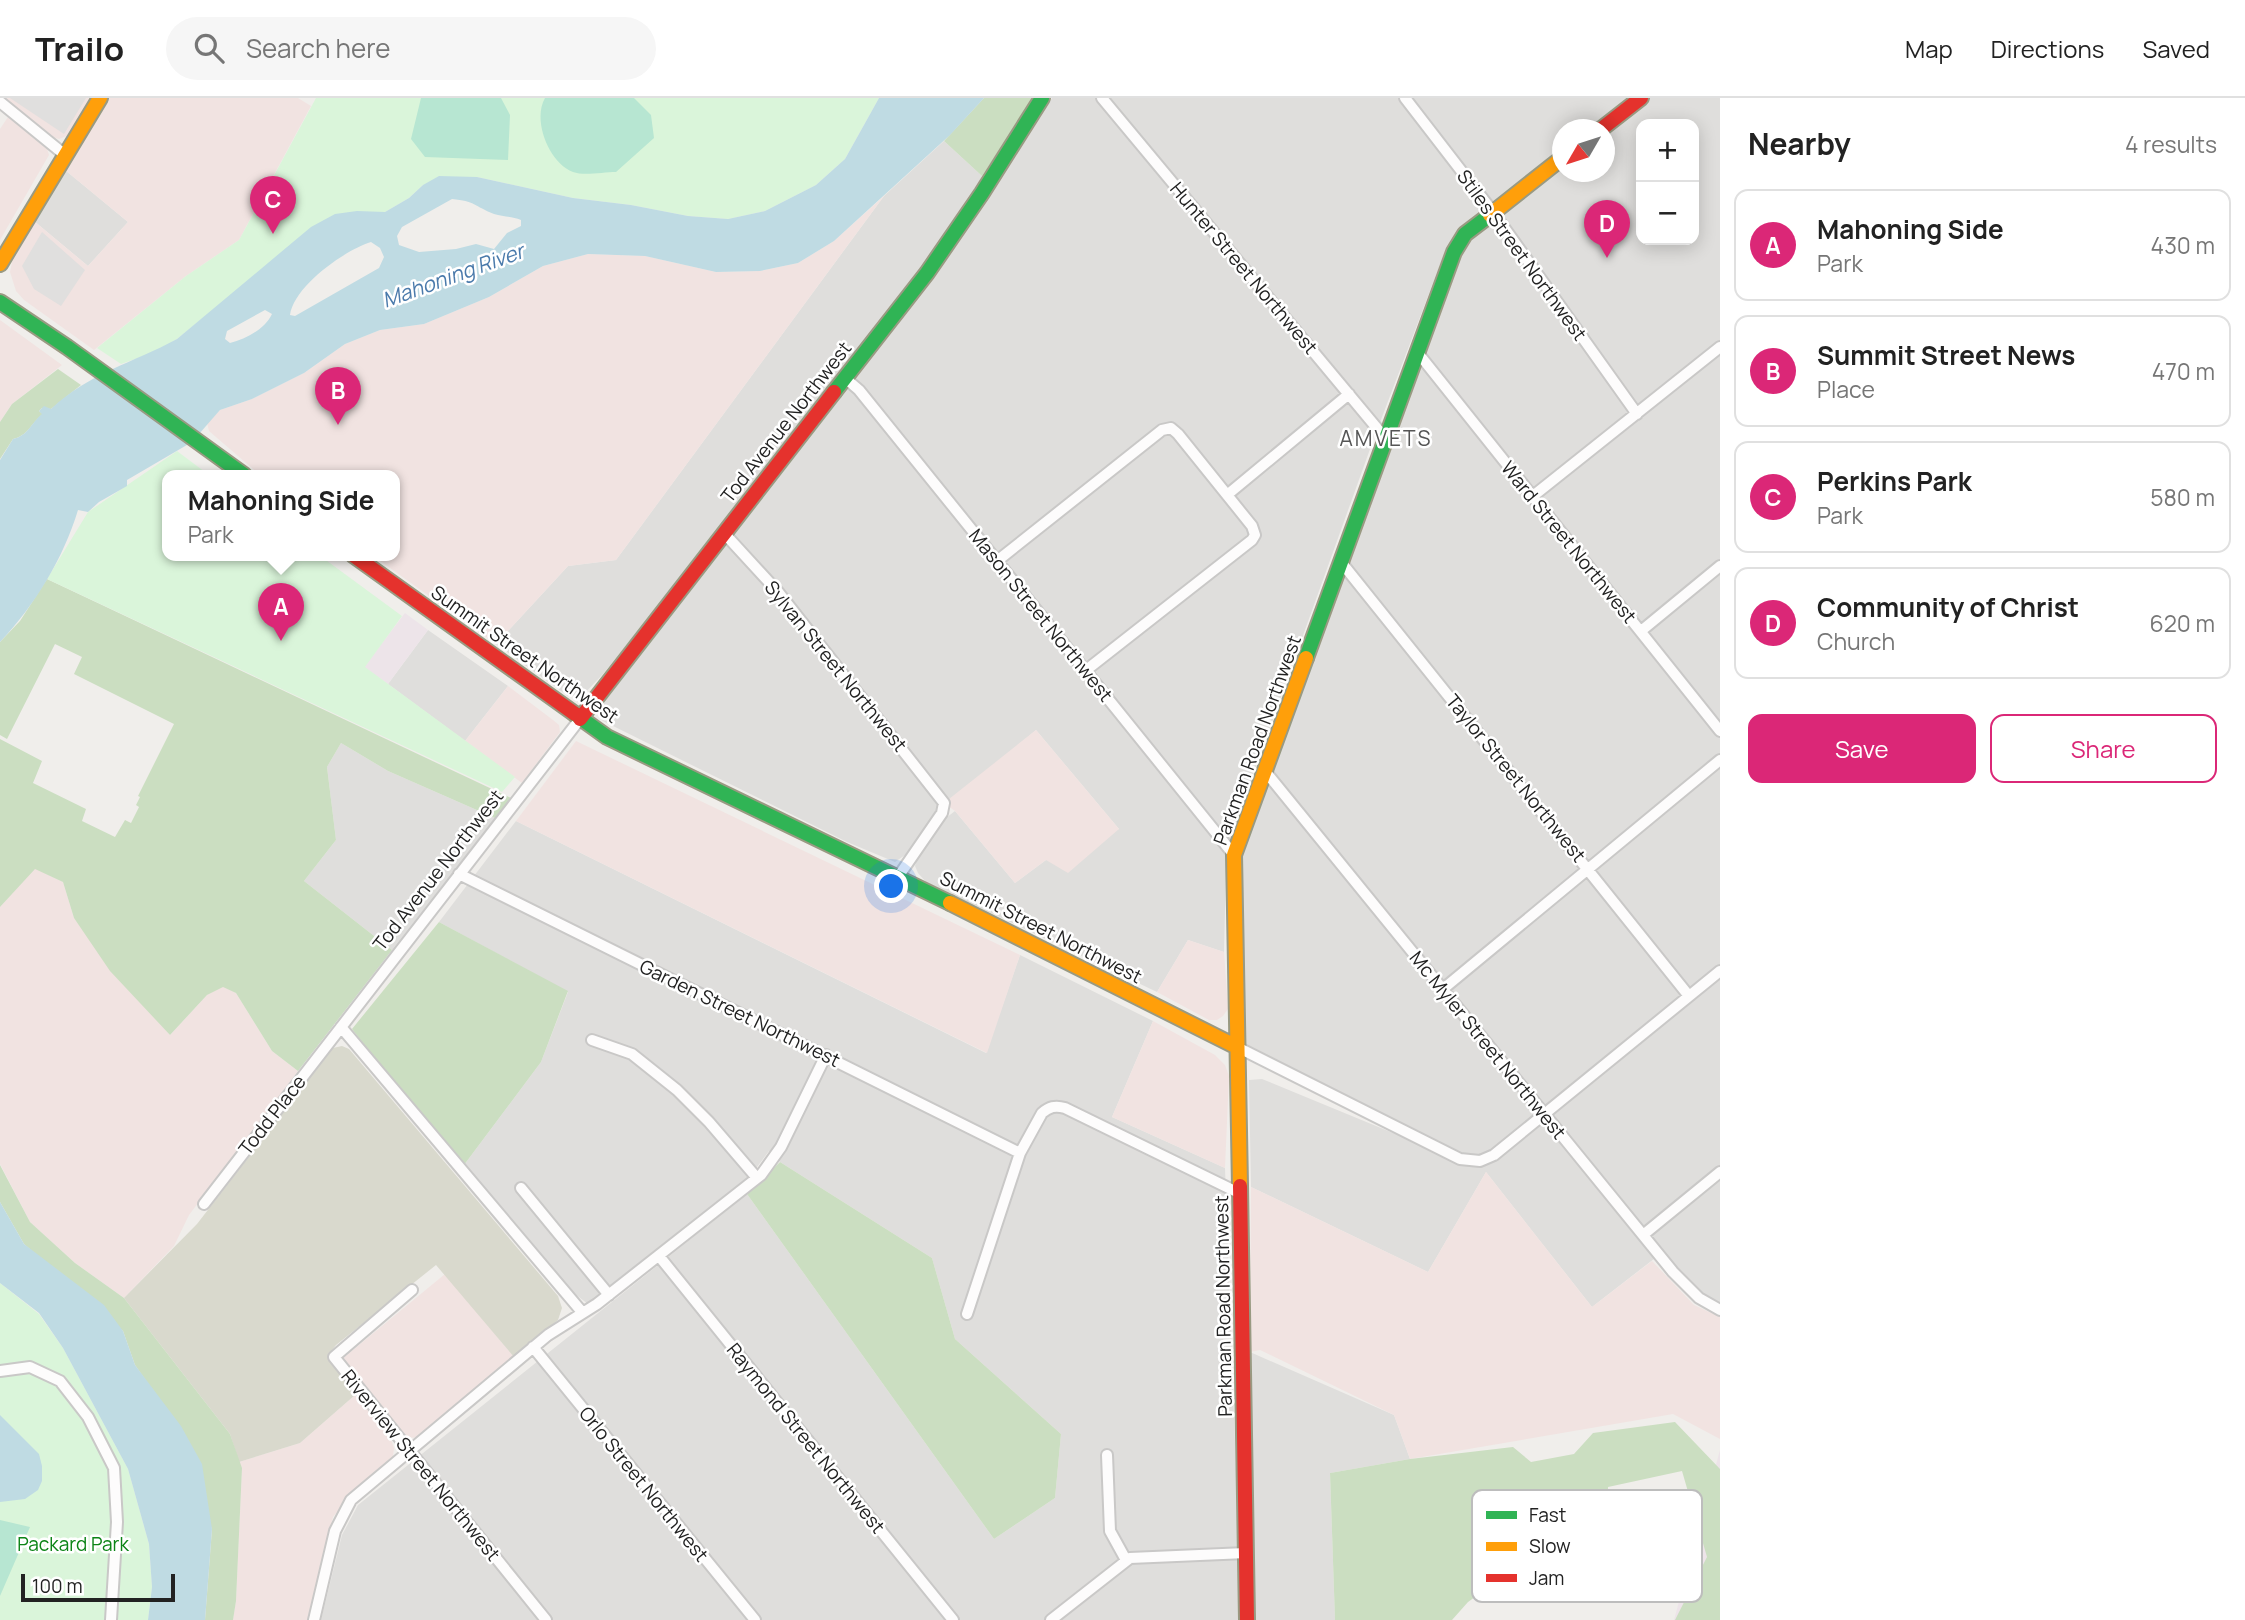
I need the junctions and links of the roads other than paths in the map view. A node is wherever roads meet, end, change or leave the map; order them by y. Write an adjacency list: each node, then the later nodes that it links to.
1 (100, 98): 8 (main road)
2 (1042, 98): 15 (main road, Tod Avenue Northwest)
3 (1102, 98): 16 (street, Hunter Street Northwest)
4 (1405, 98): 10 (street, Stiles Street Northwest)
5 (1641, 98): 7 (main road)
6 (0, 102): 8 (street)
7 (1614, 119)
8 (65, 155): 11 (main road)
9 (1552, 166): 10 (main road, Parkman Road Northwest)
10 (1493, 212): 14 (main road, Parkman Road Northwest); 17 (street, Stiles Street Northwest)
11 (0, 264)
12 (0, 302): 19 (main road)
13 (1720, 347): 17 (street)
14 (1418, 354): 18 (main road, Parkman Road Northwest); 21 (street, Ward Street Northwest)
15 (845, 377): 22 (main road, Tod Avenue Northwest); 24 (street, Mason Street Northwest)
16 (1349, 394): 18 (street, Hunter Street Northwest); 20 (street)
17 (1636, 414): 21 (street)
18 (1386, 439): 25 (main road, Parkman Road Northwest)
19 (237, 470)
20 (1227, 495): 24 (street); 28 (street)
21 (1532, 496): 27 (street, Ward Street Northwest)
22 (724, 533): 29 (main road, Tod Avenue Northwest); 36 (street, Sylvan Street Northwest)
23 (361, 561): 29 (main road, Summit Street Northwest)
24 (997, 561): 28 (street, Mason Street Northwest)
25 (1342, 562): 32 (main road, Parkman Road Northwest); 34 (street, Taylor Street Northwest)
26 (1720, 566): 27 (street)
27 (1641, 631): 30 (street, Ward Street Northwest)
28 (1085, 671): 33 (street, Mason Street Northwest)
29 (580, 719): 35 (street, Tod Avenue Northwest); 36 (main road, Summit Street Northwest)
30 (1720, 731)
31 (1720, 760): 34 (street)
32 (1265, 771): 33 (main road, Parkman Road Northwest); 38 (street, Mc Myler Street Northwest)
33 (1234, 855): 42 (main road, Parkman Road Northwest)
34 (1589, 868): 38 (street); 39 (street, Taylor Street Northwest)
35 (459, 874): 40 (street, Tod Avenue Northwest); 43 (street, Garden Street Northwest)
36 (898, 877): 42 (main road, Summit Street Northwest)
37 (1720, 971): 39 (street)
38 (1443, 989): 44 (street, Mc Myler Street Northwest)
39 (1689, 996): 44 (street)
40 (341, 1027): 50 (street, Todd Place); 56 (street)
41 (592, 1040): 47 (street)
42 (1237, 1047): 44 (street, Summit Street Northwest); 49 (main road, Parkman Road Northwest)
43 (826, 1055): 45 (street, Garden Street Northwest); 47 (street)
44 (1544, 1115): 51 (street, Mc Myler Street Northwest)
45 (1020, 1153): 49 (street); 57 (street)
46 (1720, 1172): 51 (street)
47 (757, 1178): 52 (street)
48 (521, 1188): 54 (street)
49 (1241, 1194): 62 (main road, Parkman Road Northwest)
50 (204, 1204)
51 (1643, 1235): 55 (street, Mc Myler Street Northwest)
52 (659, 1256): 54 (street); 68 (street, Raymond Street Northwest)
53 (412, 1290): 60 (street, Riverview Street Northwest)
54 (609, 1295): 56 (street)
55 (1720, 1310)
56 (582, 1312): 58 (street)
57 (967, 1314)
58 (533, 1347): 60 (street); 67 (street, Orlo Street Northwest)
59 (0, 1371): 65 (street)
60 (410, 1450): 64 (street); 66 (street, Riverview Street Northwest)
61 (1107, 1455): 63 (street)
62 (1246, 1553): 63 (street); 70 (main road, Parkman Road Northwest)
63 (1126, 1560): 69 (street)
64 (317, 1618)
65 (111, 1620)
66 (546, 1620)
67 (755, 1620)
68 (953, 1620)
69 (1051, 1620)
70 (1247, 1620)

